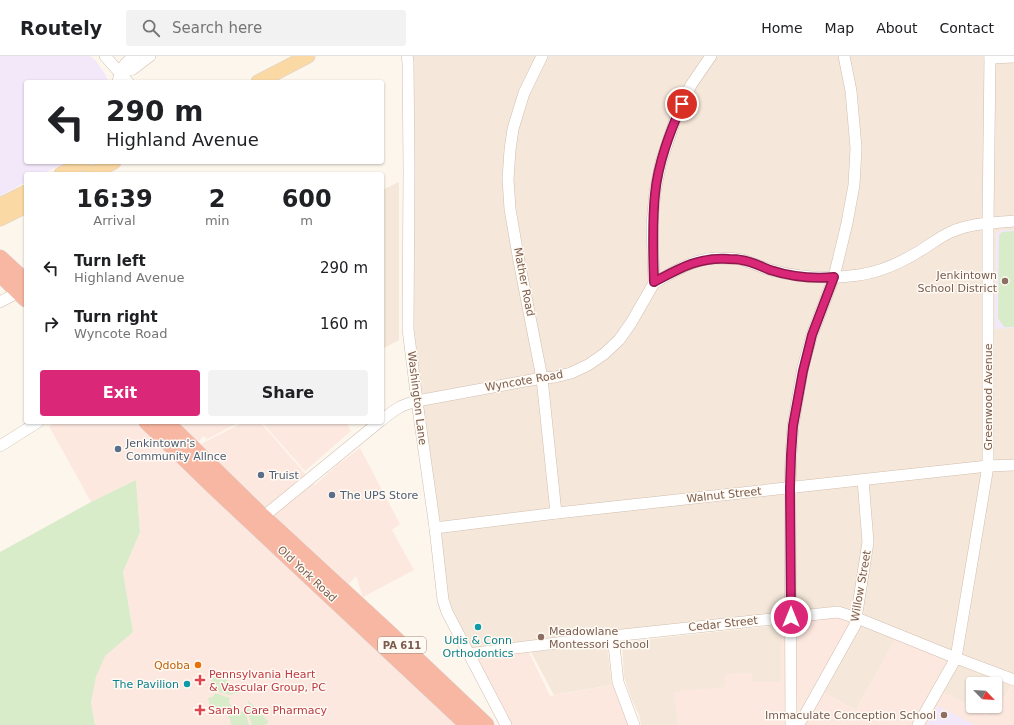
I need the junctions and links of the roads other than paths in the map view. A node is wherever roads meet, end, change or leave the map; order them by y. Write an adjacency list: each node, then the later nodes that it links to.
1 (105, 56): 11 (street)
2 (134, 56): 11 (street)
3 (150, 56): 11 (street)
4 (308, 56): 12 (main road)
5 (407, 56): 30 (street, Washington Lane)
6 (542, 56): 29 (street, Mather Road)
7 (711, 56): 26 (street, Wyncote Road)
8 (844, 56): 25 (street)
9 (990, 57): 10 (street); 22 (street, Greenwood Avenue)
10 (1014, 57)
11 (118, 77)
12 (262, 80)
13 (80, 164): 15 (main road)
14 (110, 164): 16 (main road)
15 (65, 172)
16 (94, 172)
17 (24, 193): 18 (main road)
18 (0, 205)
19 (24, 207): 20 (main road)
20 (0, 219)
21 (1014, 221): 22 (street)
22 (988, 223): 25 (street); 39 (street, Greenwood Avenue)
23 (0, 258): 27 (highway)
24 (0, 274): 27 (highway)
25 (834, 277): 26 (street); 41 (street)
26 (654, 282): 29 (street, Wyncote Road)
27 (24, 291): 28 (street)
28 (0, 302)
29 (542, 378): 30 (street, Wyncote Road); 42 (street, Mather Road)
30 (417, 401): 31 (street, Wyncote Road); 44 (street, Washington Lane)
31 (384, 418)
32 (35, 424): 36 (street)
33 (151, 424): 37 (highway, Old York Road / PA 611)
34 (167, 424): 37 (highway, Old York Road / PA 611)
35 (377, 424): 43 (street)
36 (0, 446)
37 (182, 446): 43 (highway, Old York Road / PA 611)
38 (1014, 465): 39 (street, Walnut Street)
39 (988, 466): 40 (street, Walnut Street); 49 (street, Greenwood Avenue)
40 (863, 480): 41 (street, Walnut Street); 46 (street, Willow Street)
41 (790, 488): 42 (street, Walnut Street); 45 (street)
42 (556, 513): 44 (street, Walnut Street)
43 (259, 521): 51 (highway, Old York Road / PA 611); 52 (highway, Old York Road / PA 611)
44 (435, 528): 48 (street, Washington Lane)
45 (791, 617): 46 (street, Cedar Street); 47 (street, Cedar Street); 55 (street)
46 (857, 618): 49 (street, Cedar Street); 56 (street, Willow Street)
47 (613, 636): 48 (street, Cedar Street); 54 (street)
48 (468, 654): 53 (street, Washington Lane)
49 (956, 658): 50 (street, Cedar Street); 57 (street, Greenwood Avenue)
50 (1014, 680)
51 (468, 725)
52 (486, 725)
53 (506, 725)
54 (634, 725)
55 (791, 725)
56 (798, 725)
57 (918, 725)

